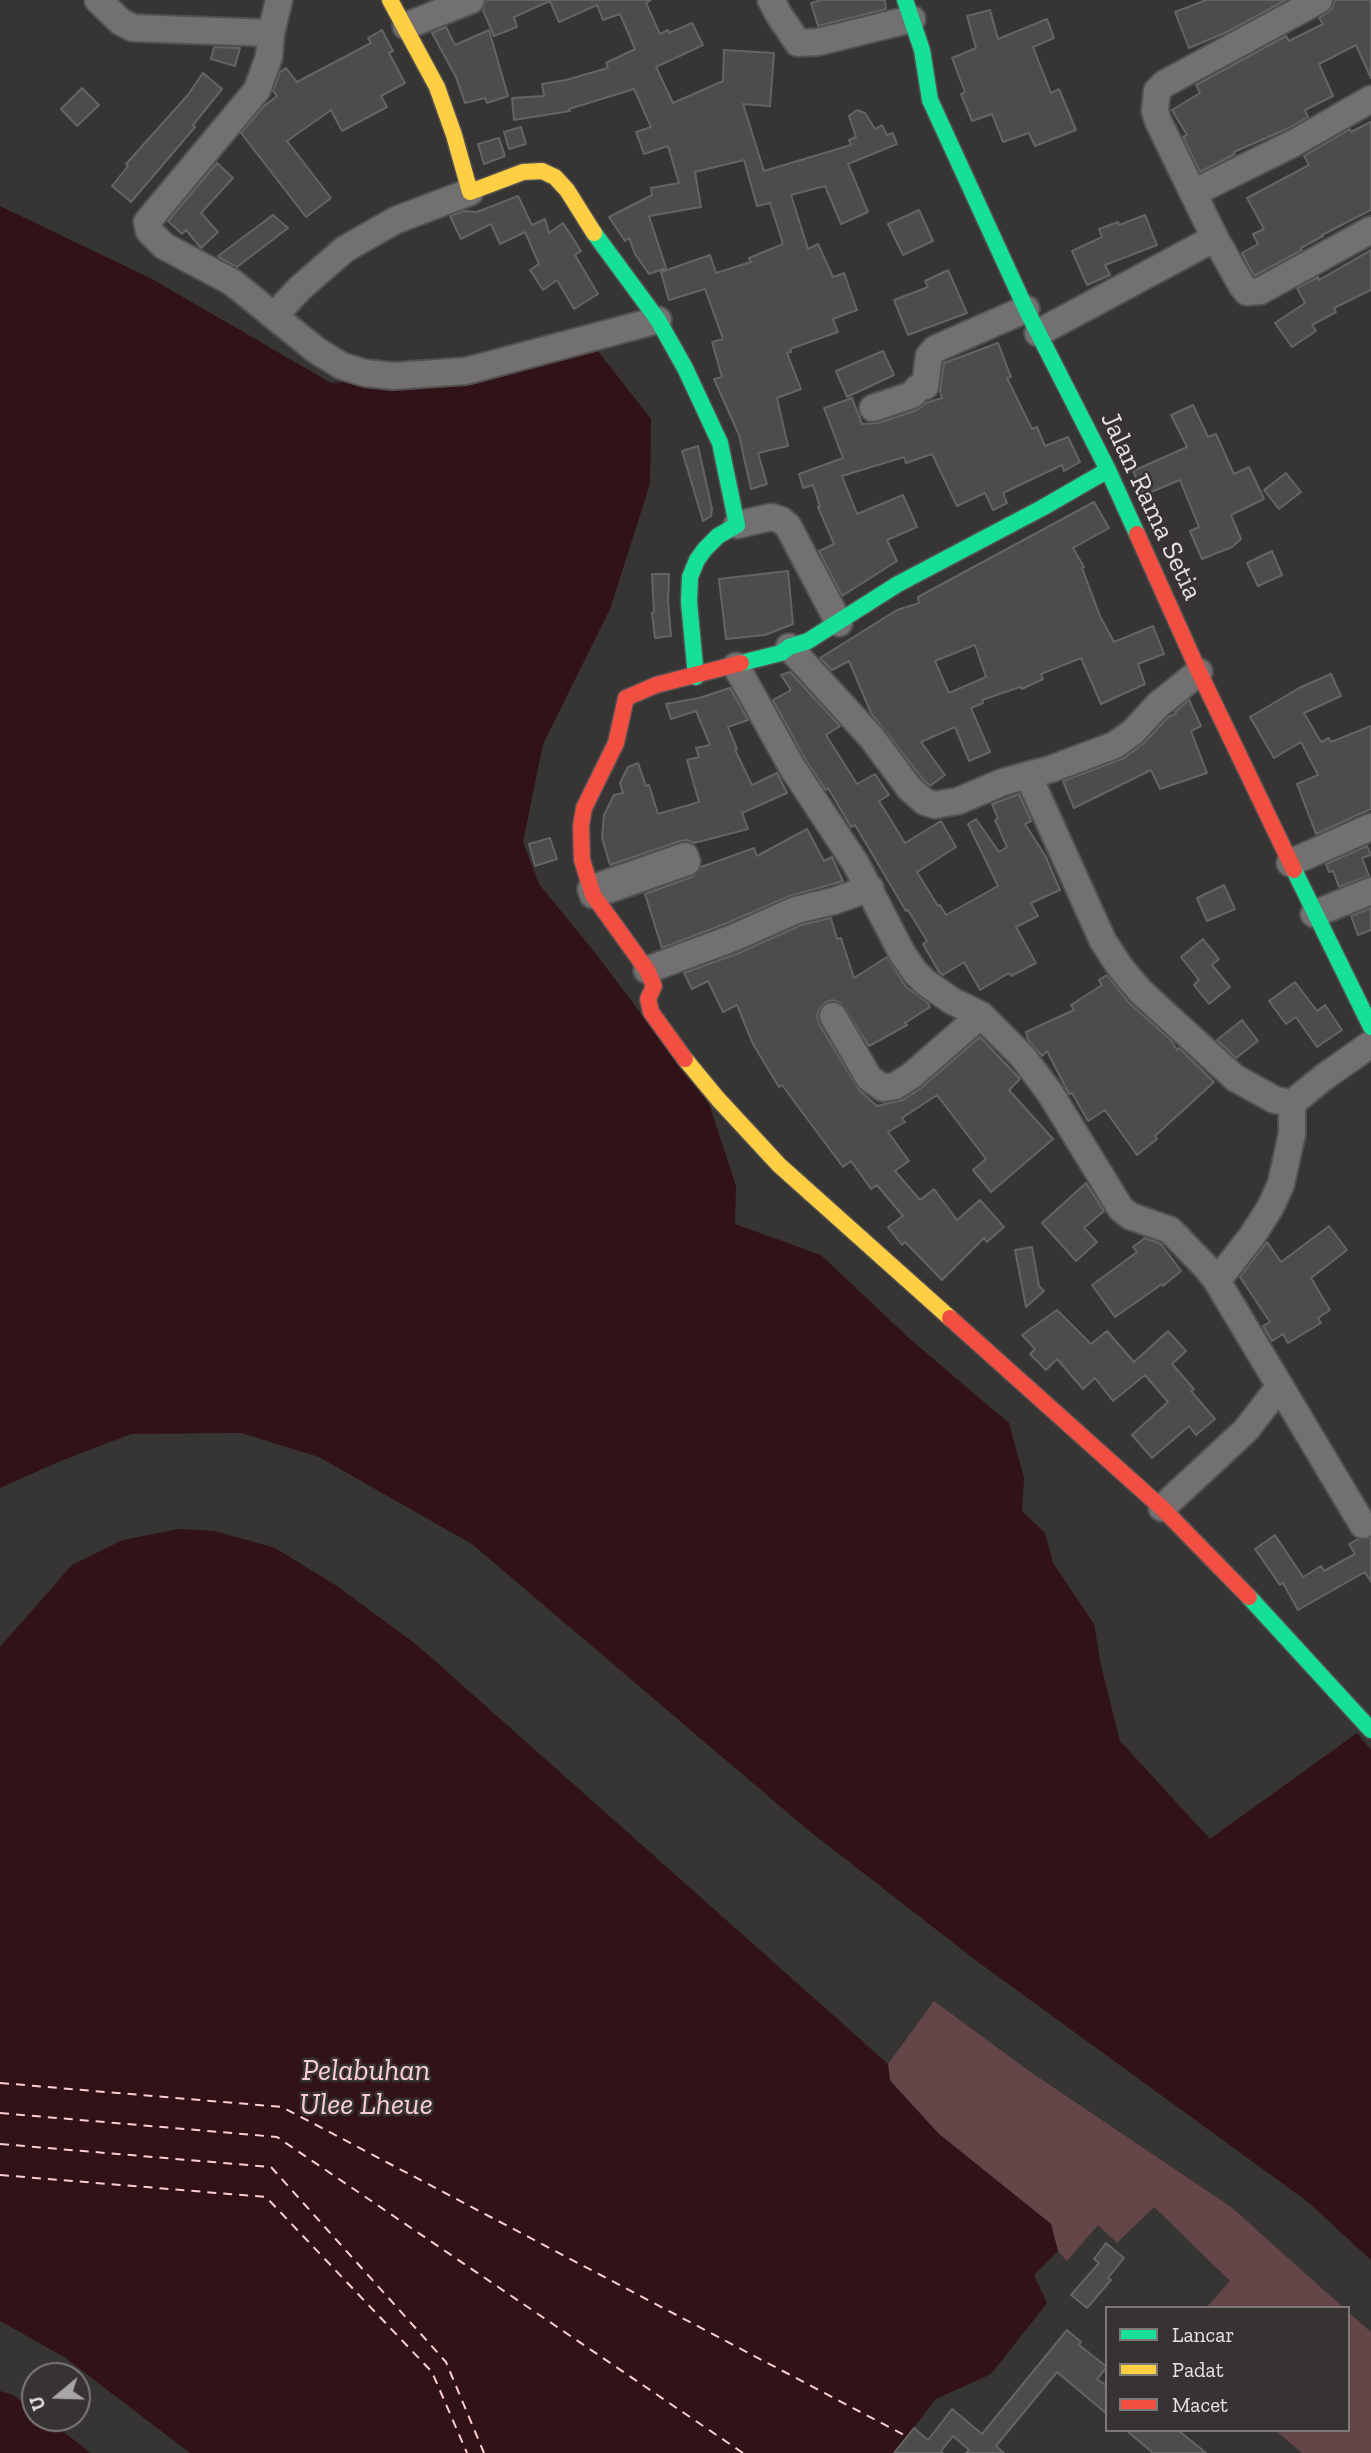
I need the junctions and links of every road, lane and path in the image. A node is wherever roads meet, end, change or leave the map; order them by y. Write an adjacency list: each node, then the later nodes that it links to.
1 (98, 0): 9 (street)
2 (279, 0): 9 (street)
3 (390, 0): 8 (street)
4 (471, 0): 8 (street)
5 (771, 0): 7 (street)
6 (1320, 0): 12 (street)
7 (909, 9): 15 (street, Jalan Rama Setia)
8 (406, 26): 11 (street)
9 (271, 33): 16 (street)
10 (1371, 99): 12 (street)
11 (470, 192): 16 (street); 17 (street)
12 (1193, 193): 14 (street)
13 (1371, 230): 14 (street)
14 (1215, 238): 18 (street)
15 (1026, 309): 18 (street, Jalan Rama Setia); 19 (street)
16 (275, 315): 17 (street)
17 (658, 320): 21 (street)
18 (1038, 333): 20 (street, Jalan Rama Setia)
19 (873, 408)
20 (1108, 470): 22 (street); 25 (street, Jalan Rama Setia)
21 (737, 525): 22 (street); 26 (street)
22 (839, 623): 23 (street)
23 (789, 647): 24 (street); 27 (street)
24 (736, 666): 26 (street); 30 (street)
25 (1199, 672): 27 (street); 29 (street, Jalan Rama Setia)
26 (696, 677): 33 (street)
27 (1028, 775): 37 (street)
28 (1371, 827): 29 (street)
29 (1290, 863): 32 (street, Jalan Rama Setia)
30 (870, 888): 33 (street); 34 (street)
31 (1371, 891): 32 (street)
32 (1314, 914): 36 (street, Jalan Rama Setia)
33 (647, 970): 40 (street)
34 (981, 1015): 35 (street); 38 (street)
35 (833, 1016)
36 (1370, 1027): 37 (street)
37 (1292, 1103): 38 (street)
38 (1217, 1281): 39 (street)
39 (1280, 1386): 40 (street); 41 (street)
40 (1162, 1508): 42 (street)
41 (1363, 1525)
42 (1371, 1730)

